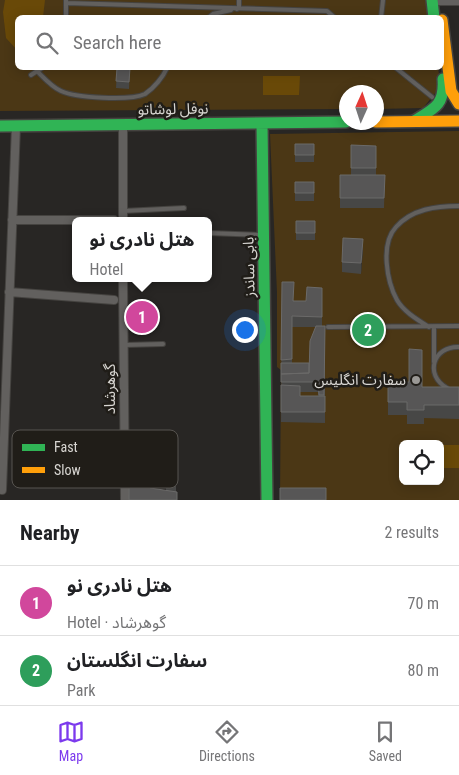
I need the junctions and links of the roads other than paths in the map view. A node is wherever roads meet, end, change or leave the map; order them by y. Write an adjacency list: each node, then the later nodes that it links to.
1 (239, 0): 7 (lane)
2 (383, 0): 11 (lane)
3 (432, 0): 12 (street)
4 (439, 0): 5 (street); 13 (street)
5 (459, 1)
6 (66, 2): 7 (lane); 8 (lane)
7 (239, 8): 9 (lane); 10 (lane)
8 (66, 15)
9 (212, 15)
10 (332, 15)
11 (381, 15)
12 (434, 15)
13 (441, 15)
14 (444, 50): 20 (street)
15 (166, 70): 18 (lane)
16 (398, 70): 21 (lane)
17 (443, 70): 20 (street)
18 (37, 71): 19 (lane)
19 (31, 75)
20 (448, 91): 22 (street); 23 (street)
21 (432, 97)
22 (459, 104)
23 (414, 121): 24 (street); 26 (street)
24 (459, 121)
25 (339, 122): 27 (street, نوفل لوشاتو)
26 (384, 122)
27 (262, 123): 28 (street, نوفل لوشاتو); 38 (street, بابی ساندز)
28 (123, 124): 30 (street, نوفل لوشاتو); 33 (street)
29 (0, 126): 30 (street, نوفل لوشاتو)
30 (16, 126): 35 (street)
31 (459, 206): 44 (lane)
32 (184, 208): 33 (lane)
33 (123, 211): 34 (street)
34 (123, 217)
35 (12, 220): 36 (street); 40 (street)
36 (72, 220)
37 (212, 233): 38 (lane)
38 (263, 235): 52 (street, بابی ساندز)
39 (123, 282): 46 (street, گوهرشاد)
40 (9, 292): 41 (street); 51 (street)
41 (114, 300)
42 (459, 326): 44 (lane)
43 (328, 327): 44 (lane)
44 (432, 327): 48 (lane)
45 (163, 344): 46 (lane)
46 (124, 345): 50 (street, گوهرشاد)
47 (459, 347): 48 (lane)
48 (434, 366): 49 (lane)
49 (455, 390)
50 (124, 430)
51 (2, 490)
52 (267, 500)

